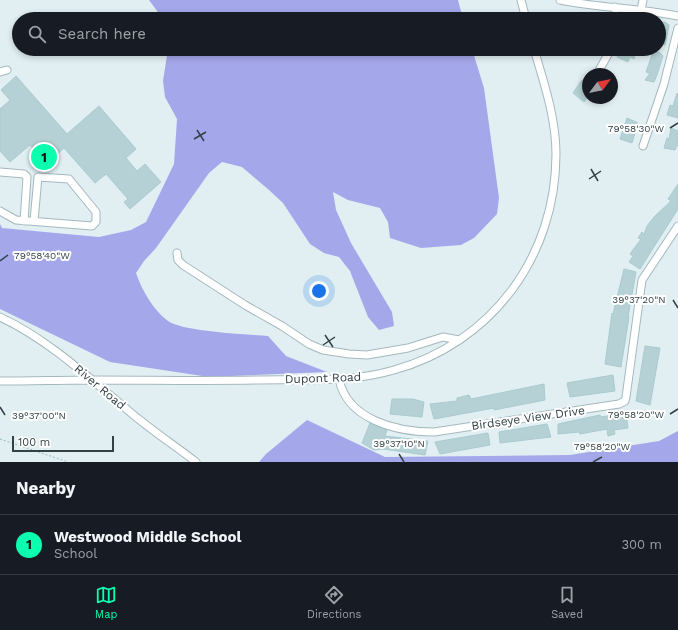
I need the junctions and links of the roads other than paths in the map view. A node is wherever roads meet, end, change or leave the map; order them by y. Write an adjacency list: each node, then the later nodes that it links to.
1 (521, 0): 7 (street)
2 (560, 0): 4 (street)
3 (643, 0): 6 (street)
4 (569, 1): 5 (street)
5 (615, 7): 6 (street); 8 (street)
6 (641, 10): 9 (street)
7 (524, 12)
8 (616, 12)
9 (653, 12)
10 (666, 14): 11 (street)
11 (678, 16)
12 (678, 28): 16 (street)
13 (536, 56): 24 (street, Dupont Road)
14 (607, 56): 15 (street)
15 (600, 68)
16 (643, 146)
17 (0, 172): 19 (street)
18 (0, 211): 19 (street)
19 (24, 221): 20 (street)
20 (34, 221): 20 (street)
21 (678, 226): 25 (street, Birdseye View Drive)
22 (176, 253): 24 (street)
23 (0, 317): 26 (street, River Road)
24 (459, 340): 25 (street, Dupont Road)
25 (339, 378): 26 (street, Dupont Road)
26 (93, 380): 27 (street, Dupont Road); 28 (street, River Road)
27 (0, 381)
28 (194, 462)

